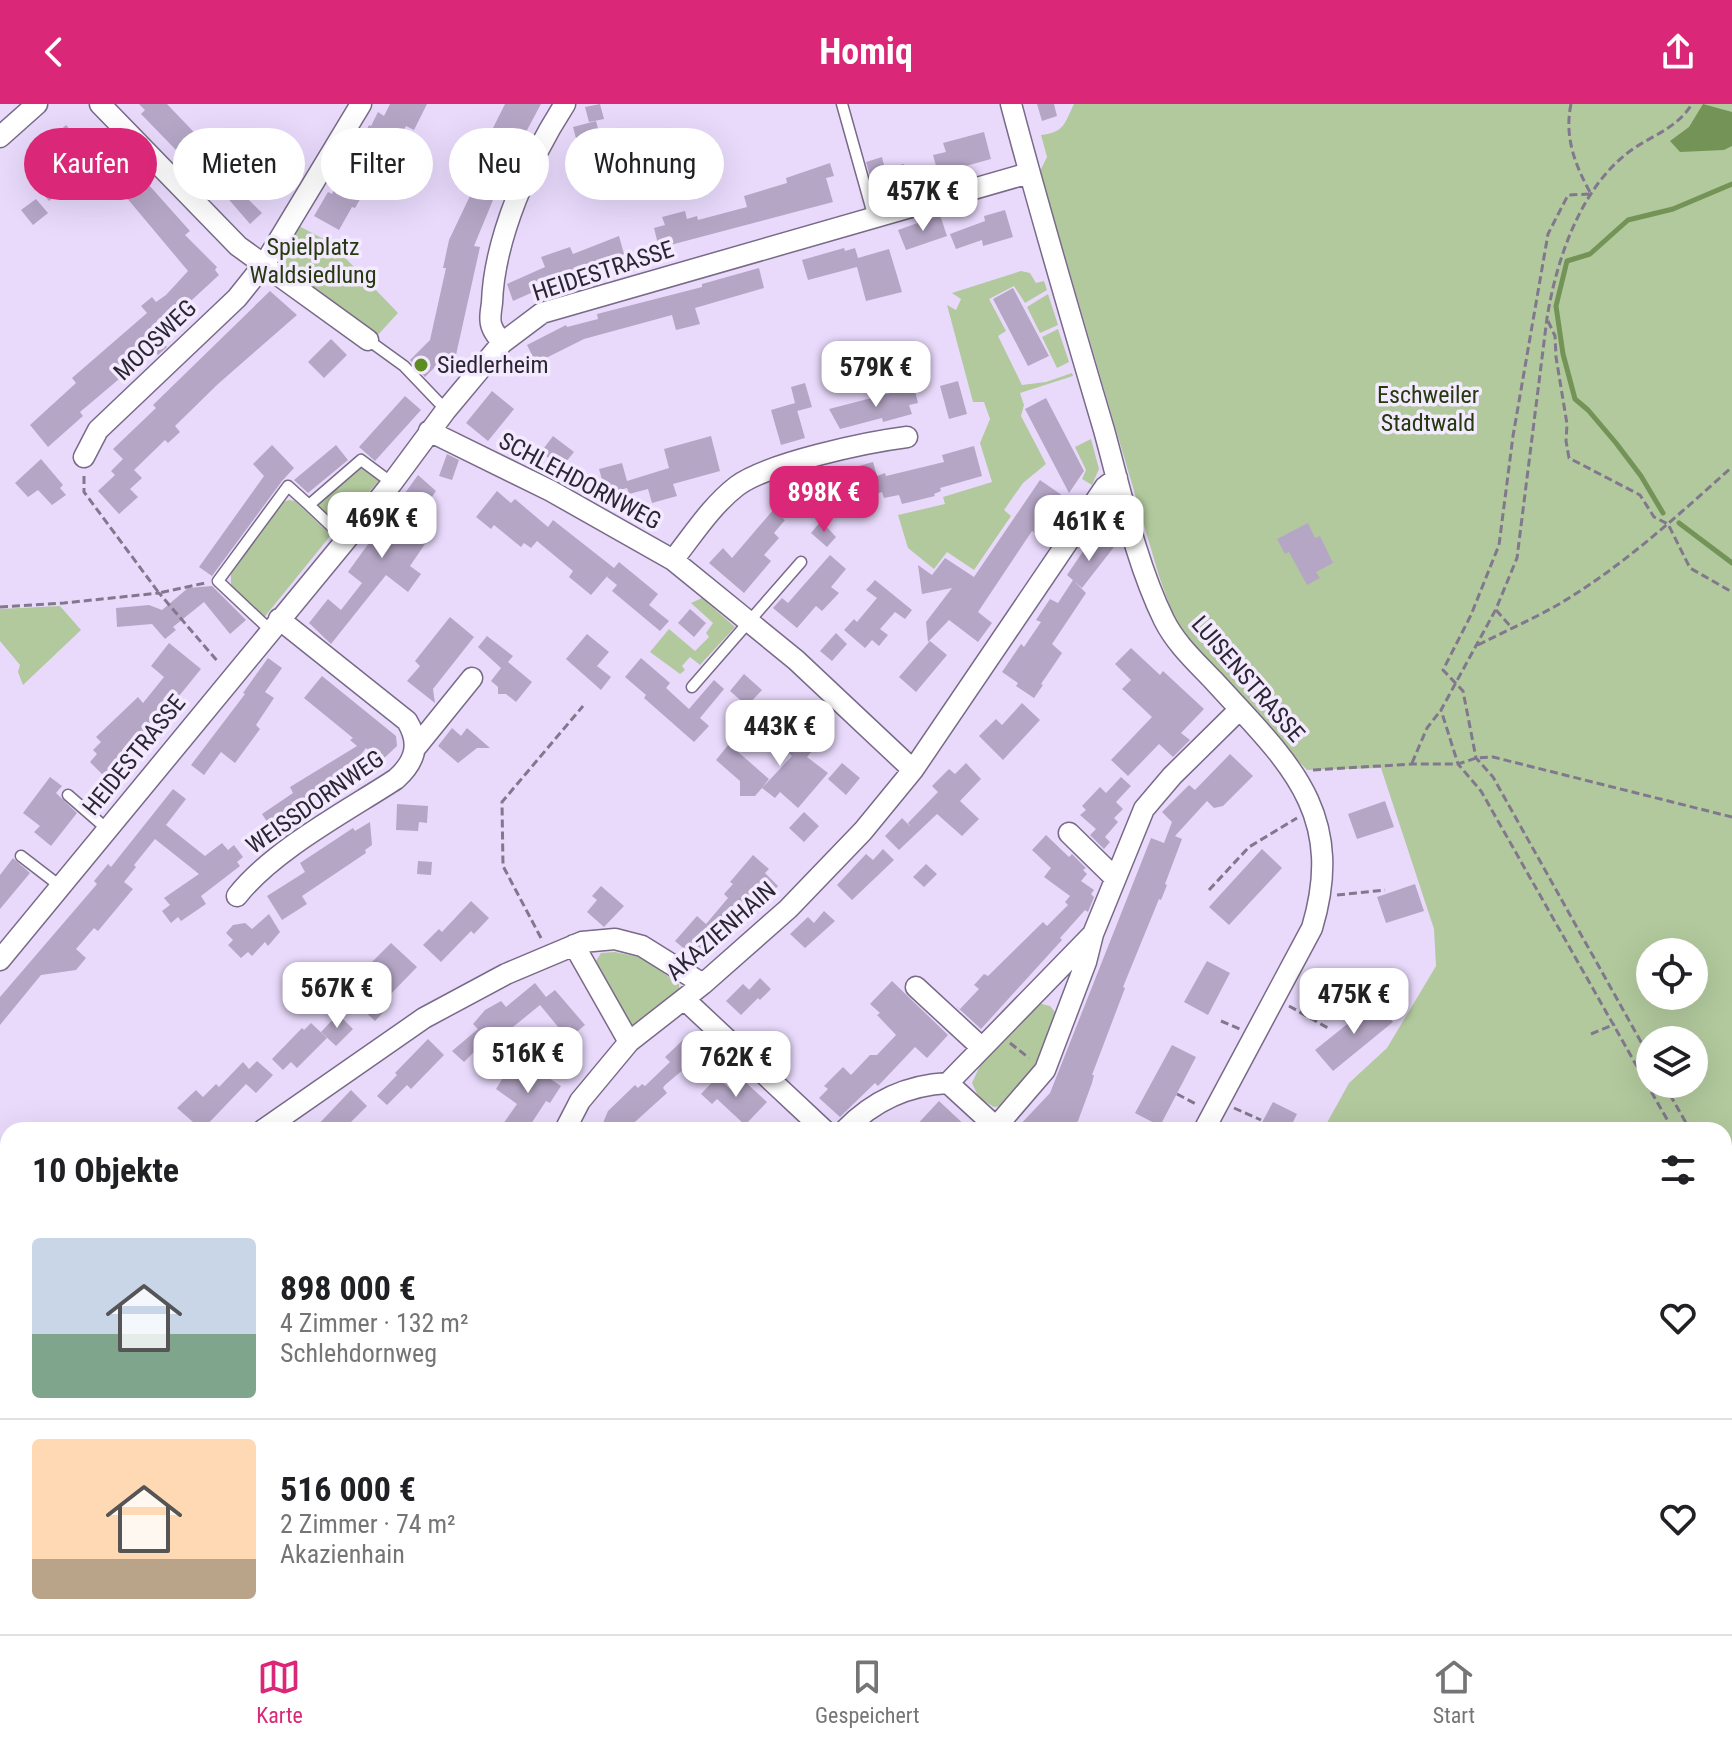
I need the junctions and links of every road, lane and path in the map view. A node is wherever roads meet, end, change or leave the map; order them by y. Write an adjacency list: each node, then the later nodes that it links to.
1 (37, 104): 9 (street)
2 (100, 104): 13 (street)
3 (361, 104): 13 (street, MOOSWEG)
4 (565, 104): 16 (street)
5 (842, 104): 12 (lane)
6 (1011, 104): 10 (street, LUISENSTRASSE)
7 (1571, 104): 11 (path)
8 (1692, 104): 11 (path)
9 (0, 137)
10 (1029, 173): 12 (street, HEIDESTRASSE); 22 (street, LUISENSTRASSE)
11 (1591, 194): 14 (path); 40 (path)
12 (874, 218): 16 (street, HEIDESTRASSE)
13 (265, 263): 15 (street); 20 (street, MOOSWEG)
14 (1547, 318): 25 (path); 33 (path)
15 (368, 340): 17 (lane)
16 (502, 343): 17 (street, HEIDESTRASSE)
17 (446, 410): 18 (street, HEIDESTRASSE)
18 (429, 431): 23 (street, HEIDESTRASSE); 27 (street, SCHLEHDORNWEG)
19 (907, 437): 27 (street, SCHLEHDORNWEG)
20 (84, 457): 31 (path)
21 (1732, 467): 25 (path)
22 (1117, 478): 43 (street, LUISENSTRASSE); 49 (street, AKAZIENHAIN)
23 (392, 483): 24 (lane); 26 (street, HEIDESTRASSE)
24 (309, 505): 26 (lane); 29 (lane)
25 (1668, 524): 30 (path); 36 (path)
26 (346, 540): 35 (street, HEIDESTRASSE)
27 (673, 560): 34 (street)
28 (801, 562): 34 (lane)
29 (218, 581): 31 (path); 35 (lane)
30 (1732, 592)
31 (159, 593): 32 (path); 38 (path)
32 (0, 607)
33 (1496, 609): 36 (path); 37 (path)
34 (750, 621): 41 (lane); 49 (street)
35 (274, 624): 38 (street, HEIDESTRASSE); 45 (street, WEISSDORNWEG)
36 (1512, 628): 37 (path)
37 (1475, 646): 40 (path)
38 (231, 677): 54 (street, HEIDESTRASSE)
39 (472, 678): 45 (street, WEISSDORNWEG)
40 (1455, 682): 44 (path); 46 (path)
41 (692, 687)
42 (583, 706): 65 (path)
43 (1240, 709): 50 (street, LUISENSTRASSE); 57 (street)
44 (1441, 710): 47 (path); 48 (path)
45 (417, 746): 61 (street, WEISSDORNWEG)
46 (1476, 758): 48 (path); 53 (path); 76 (path)
47 (1412, 764): 48 (path); 50 (path)
48 (1458, 764): 73 (path)
49 (913, 770): 67 (street, AKAZIENHAIN)
50 (1294, 771): 52 (street, LUISENSTRASSE)
51 (68, 795): 54 (lane)
52 (1314, 808): 59 (path); 62 (street, LUISENSTRASSE)
53 (1732, 817)
54 (107, 829): 58 (street, HEIDESTRASSE)
55 (1069, 833): 57 (street)
56 (21, 856): 58 (lane)
57 (1115, 878): 63 (street)
58 (60, 886): 66 (street, HEIDESTRASSE)
59 (1209, 890)
60 (1385, 890): 62 (path)
61 (237, 896)
62 (1320, 897): 70 (street, LUISENSTRASSE)
63 (1093, 934): 69 (street); 72 (street)
64 (574, 945): 65 (street); 67 (street); 78 (street)
65 (550, 955): 86 (street)
66 (1, 957)
67 (703, 984): 71 (street, AKAZIENHAIN)
68 (916, 987): 79 (street)
69 (1034, 996): 72 (street); 75 (street)
70 (1275, 997): 74 (path); 84 (street, LUISENSTRASSE)
71 (684, 999): 78 (street, AKAZIENHAIN); 88 (street)
72 (1066, 1012): 80 (street)
73 (1615, 1024): 77 (path); 92 (path)
74 (1328, 1028)
75 (998, 1033): 79 (street); 80 (path)
76 (1636, 1033)
77 (1591, 1034)
78 (629, 1042): 87 (street, AKAZIENHAIN)
79 (982, 1048): 81 (street)
80 (1045, 1070): 91 (street)
81 (948, 1083): 89 (street); 90 (street)
82 (1177, 1094): 84 (path)
83 (1672, 1098): 93 (path)
84 (1212, 1116): 85 (path)
85 (1261, 1120)
86 (274, 1122)
87 (569, 1122)
88 (815, 1122)
89 (854, 1122)
90 (990, 1122)
91 (1002, 1122)
92 (1669, 1122)
93 (1685, 1122)

